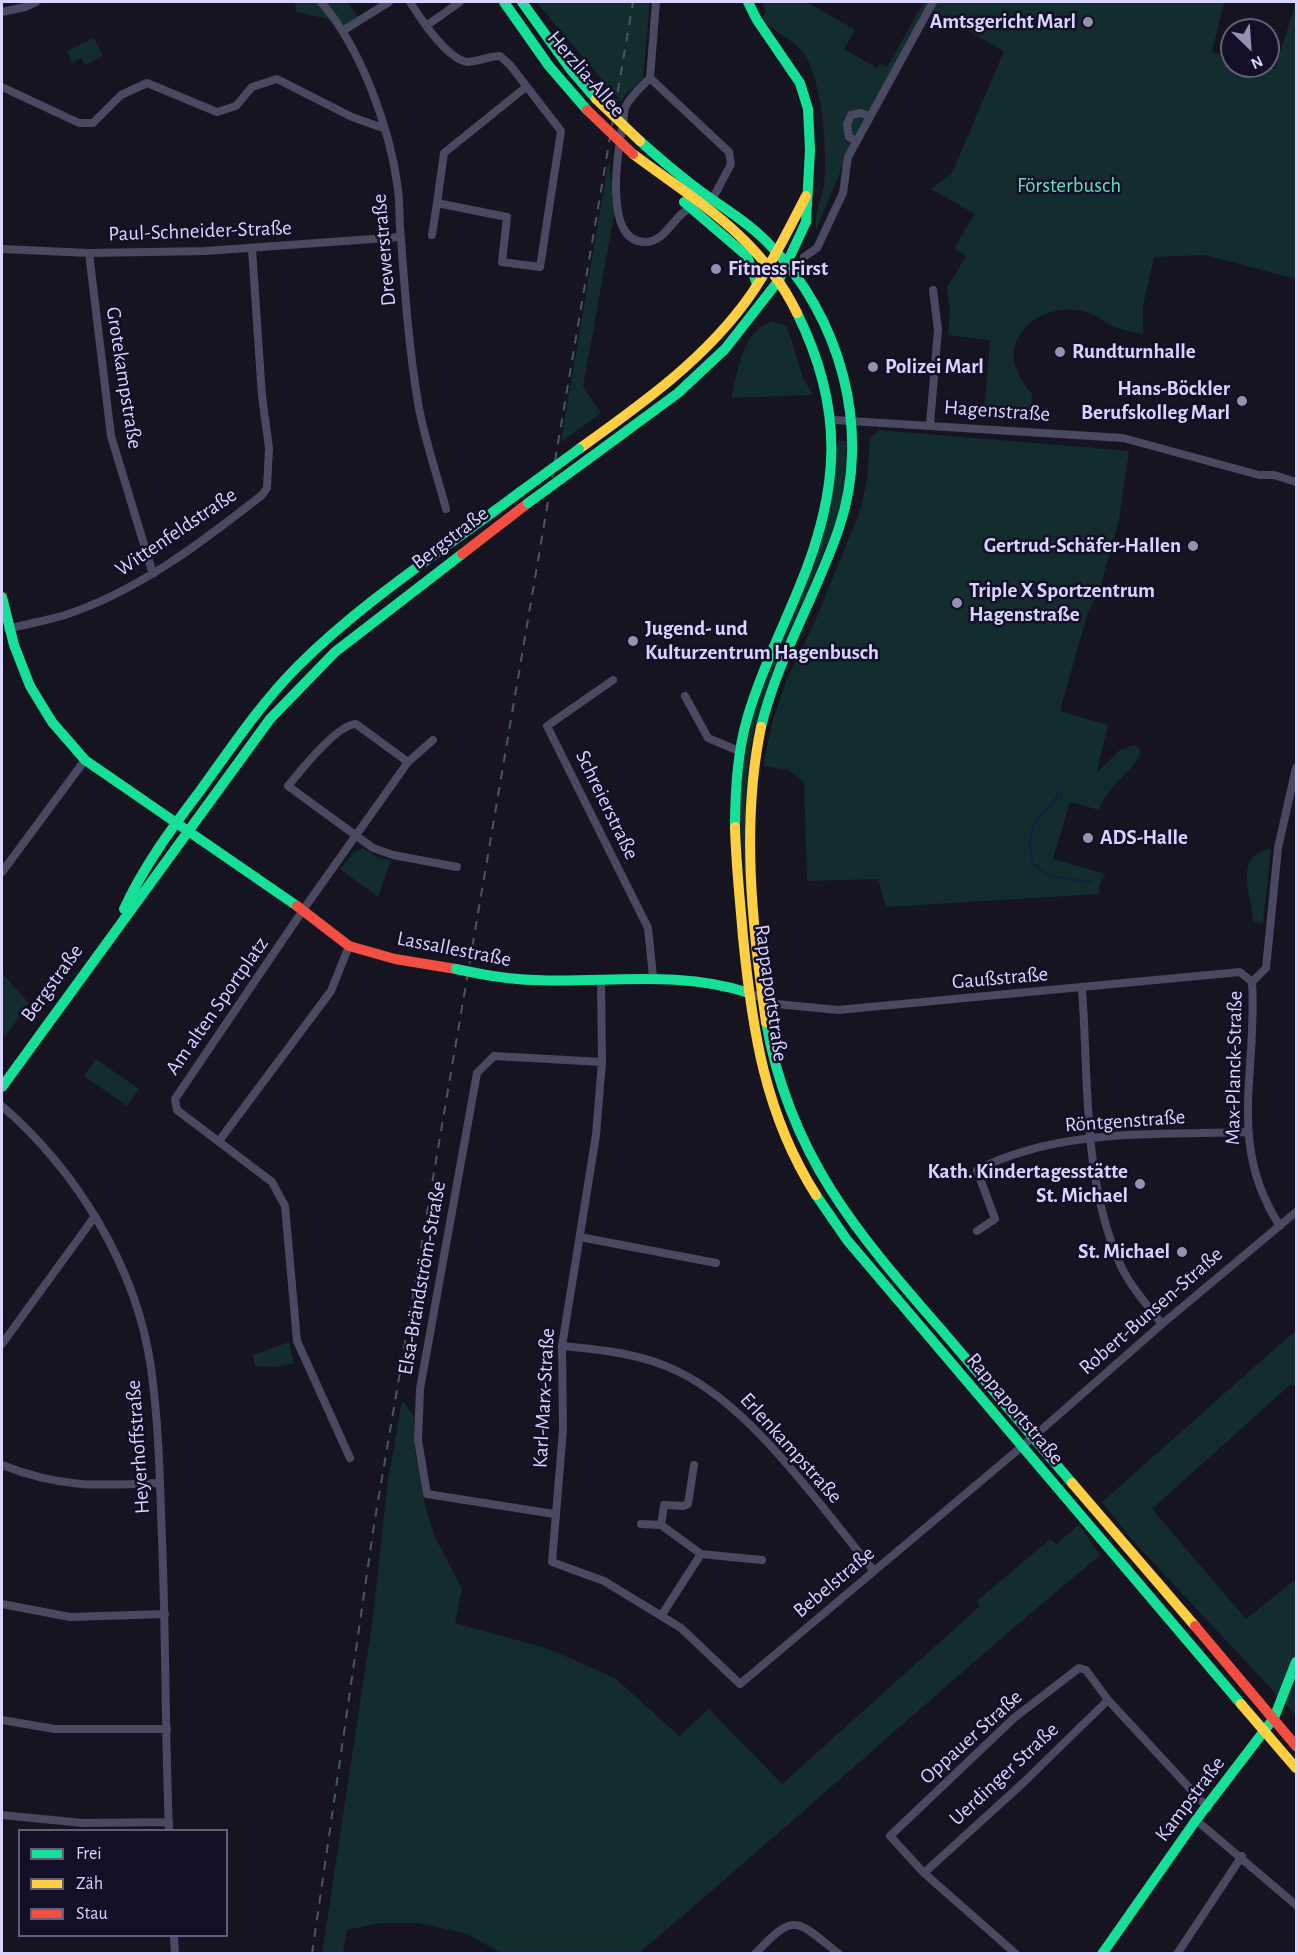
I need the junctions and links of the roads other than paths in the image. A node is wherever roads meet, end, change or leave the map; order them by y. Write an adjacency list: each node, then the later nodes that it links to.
1 (36, 2): 11 (street)
2 (321, 2): 13 (street, Drewerstraße)
3 (389, 2): 13 (street)
4 (410, 2): 12 (street)
5 (460, 2): 12 (street)
6 (504, 2): 23 (main road, Herzlia-Allee, bridge)
7 (522, 2): 21 (main road, Herzlia-Allee, bridge)
8 (656, 2): 14 (street)
9 (748, 2): 20 (main road, Bergstraße)
10 (933, 2): 17 (street)
11 (2, 12)
12 (426, 26): 16 (street)
13 (344, 30): 18 (street, Drewerstraße)
14 (650, 78): 21 (street); 23 (street, Herzlia-Allee)
15 (2, 87): 18 (street)
16 (526, 87): 22 (street); 22 (street)
17 (870, 116): 19 (street); 19 (street)
18 (383, 128): 25 (street, Drewerstraße)
19 (857, 141): 30 (street)
20 (809, 190): 28 (main road, Bergstraße); 31 (main road, Bergstraße)
21 (713, 198): 28 (main road, Herzlia-Allee)
22 (437, 203): 24 (street)
23 (695, 206): 32 (main road, Herzlia-Allee); 34 (main road)
24 (432, 235)
25 (400, 237): 27 (street, Paul-Schneider-Straße); 40 (street, Drewerstraße)
26 (2, 249): 29 (street, Paul-Schneider-Straße)
27 (252, 249): 29 (street, Paul-Schneider-Straße); 41 (street, Wittenfeldstraße)
28 (776, 252): 31 (main road, Herzlia-Allee); 32 (main road, Bergstraße)
29 (88, 253): 41 (street, Grotekampstraße)
30 (804, 257)
31 (788, 265): 33 (main road, Bergstraße); 37 (main road, Rappaportstraße)
32 (770, 266): 33 (main road, Herzlia-Allee); 34 (main road, Bergstraße)
33 (780, 280): 36 (main road, Rappaportstraße); 52 (main road, Bergstraße, bridge)
34 (757, 284): 51 (main road, Bergstraße, bridge)
35 (933, 290): 38 (street)
36 (834, 420): 37 (street, Hagenstraße); 47 (main road, Rappaportstraße)
37 (852, 420): 38 (street, Hagenstraße); 64 (main road, Rappaportstraße)
38 (930, 424): 39 (street, Hagenstraße)
39 (1296, 482)
40 (446, 509)
41 (153, 574): 43 (street, Wittenfeldstraße)
42 (2, 597): 43 (main road, Lassallestraße)
43 (8, 628): 48 (main road, Lassallestraße)
44 (613, 680): 59 (street, Schreierstraße)
45 (685, 696): 47 (street)
46 (434, 740): 49 (street, Am alten Sportplatz)
47 (739, 751): 63 (main road, Rappaportstraße)
48 (86, 760): 51 (main road, Lassallestraße); 55 (street)
49 (408, 762): 53 (street, Am alten Sportplatz); 53 (street)
50 (1296, 768): 61 (street, Max-Planck-Straße)
51 (175, 824): 52 (main road, Lassallestraße); 57 (main road, Bergstraße)
52 (186, 832): 56 (main road, Lassallestraße); 57 (main road, Bergstraße)
53 (358, 836): 54 (street); 56 (street, Am alten Sportplatz)
54 (457, 867)
55 (2, 872)
56 (303, 910): 58 (main road, Lassallestraße); 70 (street, Am alten Sportplatz)
57 (114, 931): 66 (main road, Bergstraße)
58 (349, 946): 60 (main road, Lassallestraße, bridge); 70 (street)
59 (653, 977): 60 (main road, Lassallestraße); 63 (main road, Lassallestraße)
60 (601, 981): 65 (street, Karl-Marx-Straße)
61 (1252, 982): 62 (street, Gaußstraße); 68 (street, Max-Planck-Straße)
62 (1082, 989): 64 (street, Gaußstraße); 69 (street)
63 (749, 993): 64 (street, Gaußstraße); 81 (main road, Rappaportstraße)
64 (762, 999): 80 (main road, Rappaportstraße)
65 (602, 1062): 75 (street, Karl-Marx-Straße); 86 (street, Elsa-Brändström-Straße)
66 (2, 1087)
67 (2, 1106): 72 (street, Heyerhoffstraße)
68 (1246, 1132): 69 (street, Röntgenstraße); 73 (street, Max-Planck-Straße)
69 (1090, 1137): 74 (street, Röntgenstraße); 77 (street)
70 (219, 1141): 82 (street, Am alten Sportplatz)
71 (1296, 1212): 73 (street, Robert-Bunsen-Straße)
72 (94, 1216): 78 (street); 85 (street, Heyerhoffstraße)
73 (1280, 1226): 77 (street, Robert-Bunsen-Straße)
74 (977, 1231)
75 (580, 1237): 76 (street); 79 (street, Karl-Marx-Straße)
76 (716, 1263)
77 (1162, 1324): 80 (street, Robert-Bunsen-Straße)
78 (2, 1344)
79 (562, 1346): 86 (street, Karl-Marx-Straße); 92 (street, Erlenkampstraße)
80 (1032, 1438): 81 (street, Bebelstraße); 98 (main road, Rappaportstraße)
81 (1021, 1446): 92 (street, Bebelstraße); 101 (main road, Rappaportstraße)
82 (350, 1458)
83 (2, 1465): 85 (street)
84 (694, 1466): 88 (street)
85 (160, 1483): 94 (street, Heyerhoffstraße)
86 (554, 1514): 91 (street, Karl-Marx-Straße)
87 (641, 1524): 88 (street)
88 (662, 1525): 89 (street)
89 (701, 1554): 90 (street); 95 (street)
90 (762, 1560)
91 (552, 1562): 95 (street, Bebelstraße)
92 (874, 1571): 95 (street, Bebelstraße)
93 (2, 1604): 94 (street)
94 (165, 1614): 100 (street, Heyerhoffstraße)
95 (661, 1616)
96 (1296, 1662): 98 (main road, Kampstraße)
97 (1108, 1700): 104 (street); 109 (street, Uerdinger Straße); 109 (street, Oppauer Straße)
98 (1274, 1718): 101 (main road, Kampstraße); 102 (main road, Rappaportstraße)
99 (2, 1720): 100 (street)
100 (167, 1729): 107 (street, Heyerhoffstraße)
101 (1265, 1731): 103 (main road, Rappaportstraße); 104 (main road, Kampstraße)
102 (1296, 1746)
103 (1296, 1768)
104 (1208, 1808): 106 (main road, Kampstraße)
105 (2, 1815): 107 (street)
106 (1196, 1820): 108 (street); 116 (main road, Kampstraße)
107 (169, 1826)
108 (1242, 1856): 110 (street); 117 (street)
109 (924, 1873): 115 (street)
110 (1296, 1905)
111 (174, 1937): 112 (street)
112 (175, 1953)
113 (755, 1953): 114 (street)
114 (839, 1953)
115 (1016, 1953)
116 (1102, 1953)
117 (1177, 1953)

